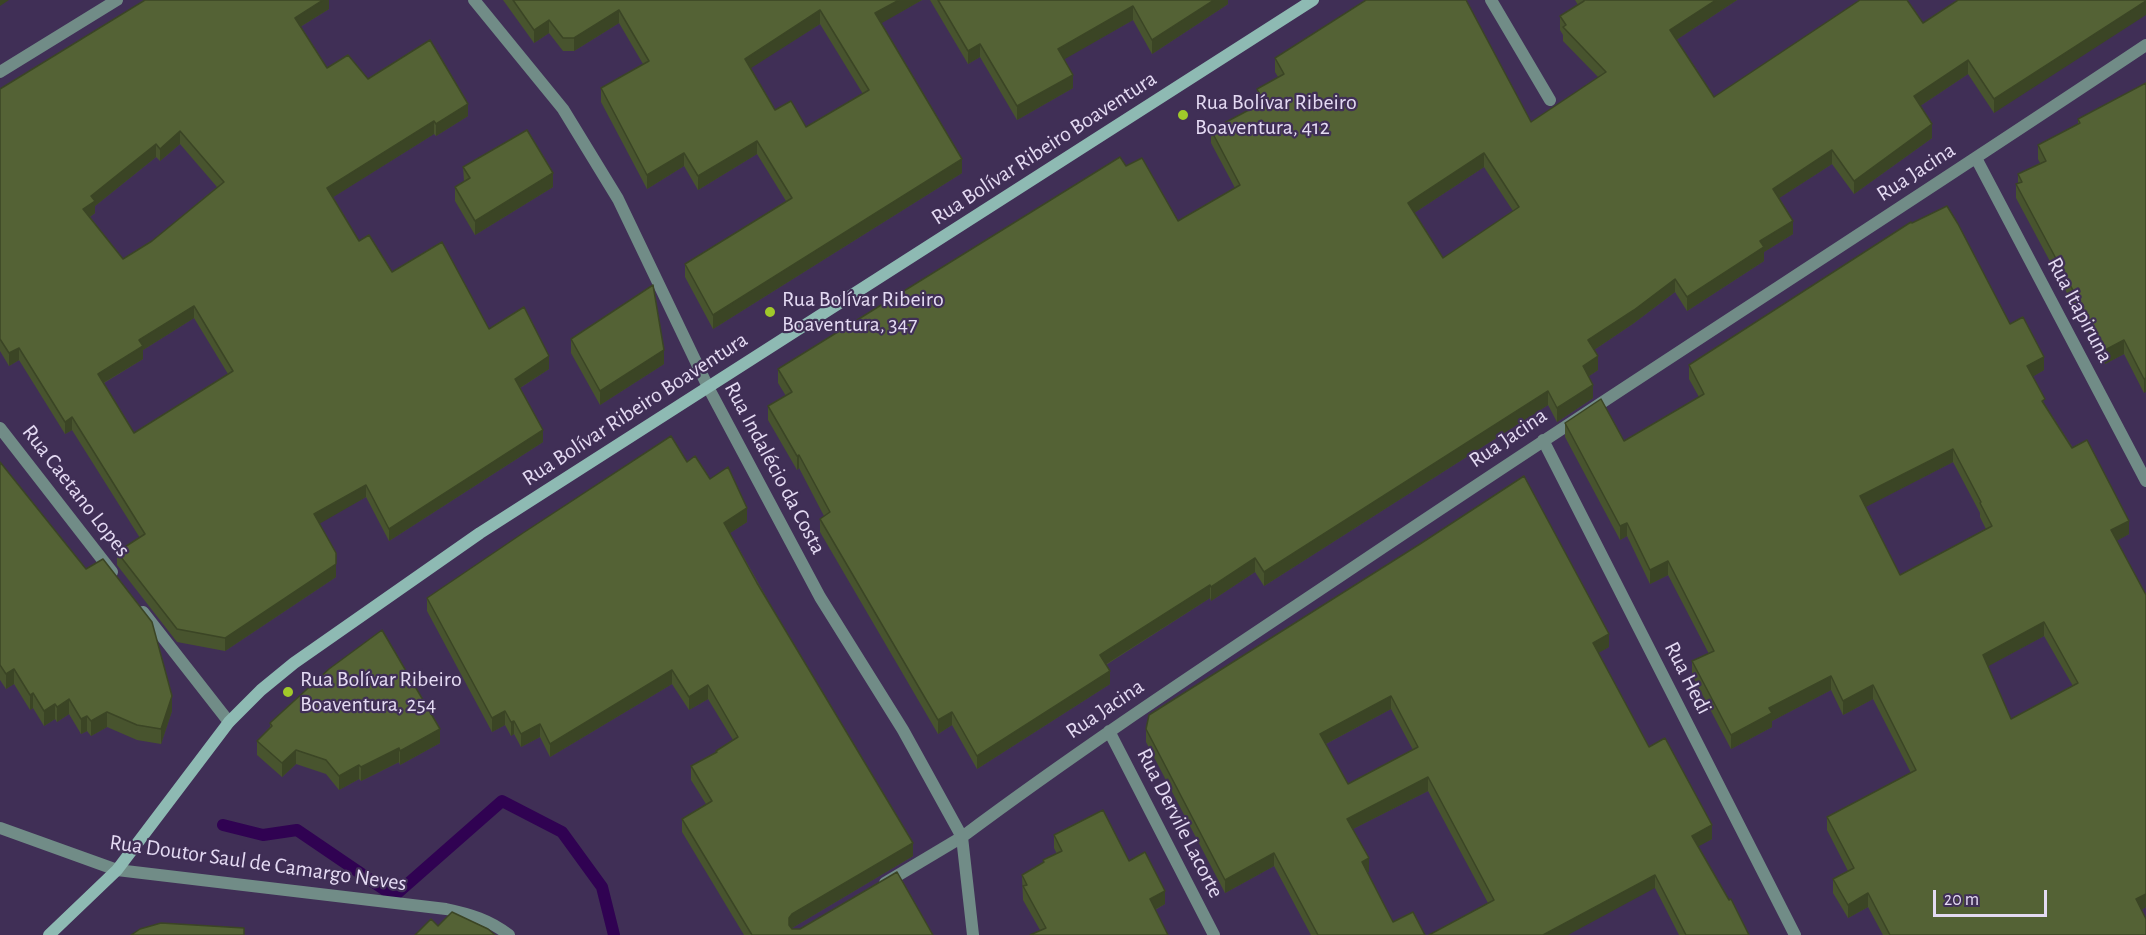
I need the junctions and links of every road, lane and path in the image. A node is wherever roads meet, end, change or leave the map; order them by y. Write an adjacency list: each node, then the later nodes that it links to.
1 (117, 0): 6 (street)
2 (474, 0): 9 (street, Rua Indalécio da Costa)
3 (1312, 0): 9 (main road, Rua Bolívar Ribeiro Boaventura)
4 (1491, 0): 7 (street)
5 (2146, 45): 8 (street, Rua Jacina)
6 (0, 72)
7 (1550, 100)
8 (1976, 159): 11 (street, Rua Jacina); 12 (street, Rua Itapiruna)
9 (708, 387): 15 (main road, Rua Bolívar Ribeiro Boaventura); 18 (street, Rua Indalécio da Costa)
10 (0, 428): 13 (street, Rua Caetano Lopes)
11 (1543, 440): 16 (street, Rua Jacina); 25 (street, Rua Hedi)
12 (2146, 481)
13 (121, 584)
14 (135, 602): 15 (street)
15 (229, 722): 19 (main road, Rua Bolívar Ribeiro Boaventura)
16 (1109, 731): 18 (street, Rua Jacina); 24 (street, Rua Dervile Lacorte)
17 (0, 828): 19 (street, Rua Doutor Saul de Camargo Neves)
18 (962, 837): 20 (street, Rua Jacina); 23 (street)
19 (117, 870): 21 (main road, Rua Bolívar Ribeiro Boaventura); 22 (street, Rua Doutor Saul de Camargo Neves)
20 (877, 887)
21 (49, 935)
22 (509, 935)
23 (973, 935)
24 (1214, 935)
25 (1796, 935)

